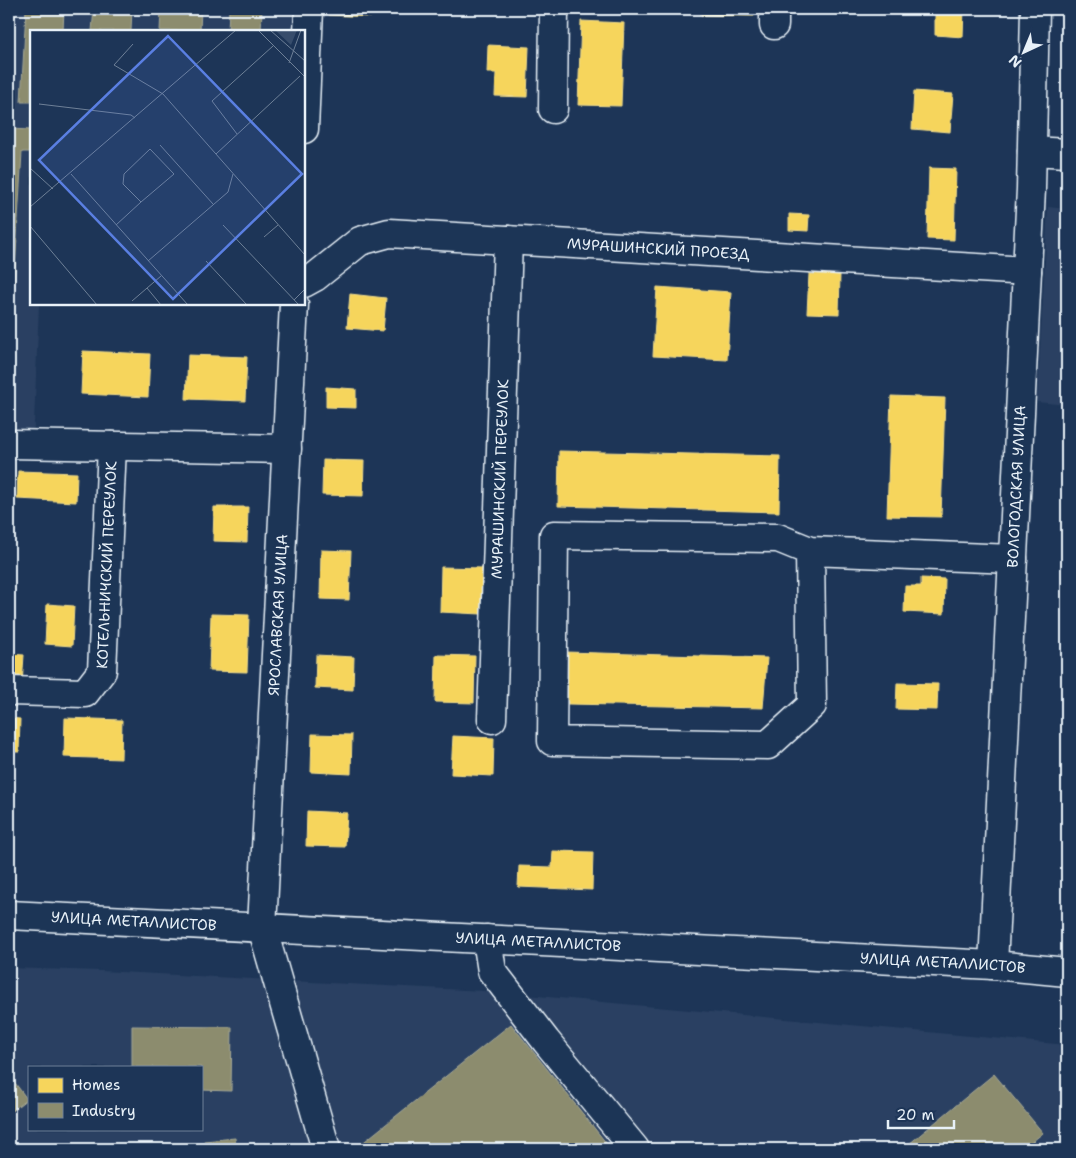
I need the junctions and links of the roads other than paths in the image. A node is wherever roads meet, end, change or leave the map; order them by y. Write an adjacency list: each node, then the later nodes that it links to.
1 (309, 9): 4 (street)
2 (554, 9): 5 (street)
3 (1035, 9): 6 (street, ВОЛОГОДСКАЯ УЛИЦА)
4 (305, 105)
5 (553, 109)
6 (1032, 151): 7 (street); 9 (street, ВОЛОГОДСКАЯ УЛИЦА)
7 (1067, 153)
8 (508, 240): 9 (street, МУРАШИНСКИЙ ПРОЕЗД); 10 (street, МУРАШИНСКИЙ ПРОЕЗД); 18 (street, МУРАШИНСКИЙ ПЕРЕУЛОК)
9 (1027, 271): 16 (street, ВОЛОГОДСКАЯ УЛИЦА)
10 (305, 282)
11 (294, 305): 14 (street, ЯРОСЛАВСКАЯ УЛИЦА)
12 (9, 444): 13 (street)
13 (112, 446): 14 (street); 17 (street, КОТЕЛЬНИЧСКИЙ ПЕРЕУЛОК)
14 (287, 449): 20 (street, ЯРОСЛАВСКАЯ УЛИЦА)
15 (810, 551): 15 (street); 16 (street)
16 (1013, 559): 22 (street, ВОЛОГОДСКАЯ УЛИЦА)
17 (9, 691)
18 (492, 719)
19 (9, 915): 20 (street, УЛИЦА МЕТАЛЛИСТОВ)
20 (262, 927): 21 (street, УЛИЦА МЕТАЛЛИСТОВ); 24 (street, ЯРОСЛАВСКАЯ УЛИЦА)
21 (488, 939): 22 (street, УЛИЦА МЕТАЛЛИСТОВ); 25 (street)
22 (993, 965): 23 (street, УЛИЦА МЕТАЛЛИСТОВ)
23 (1067, 972)
24 (326, 1149)
25 (635, 1149)

